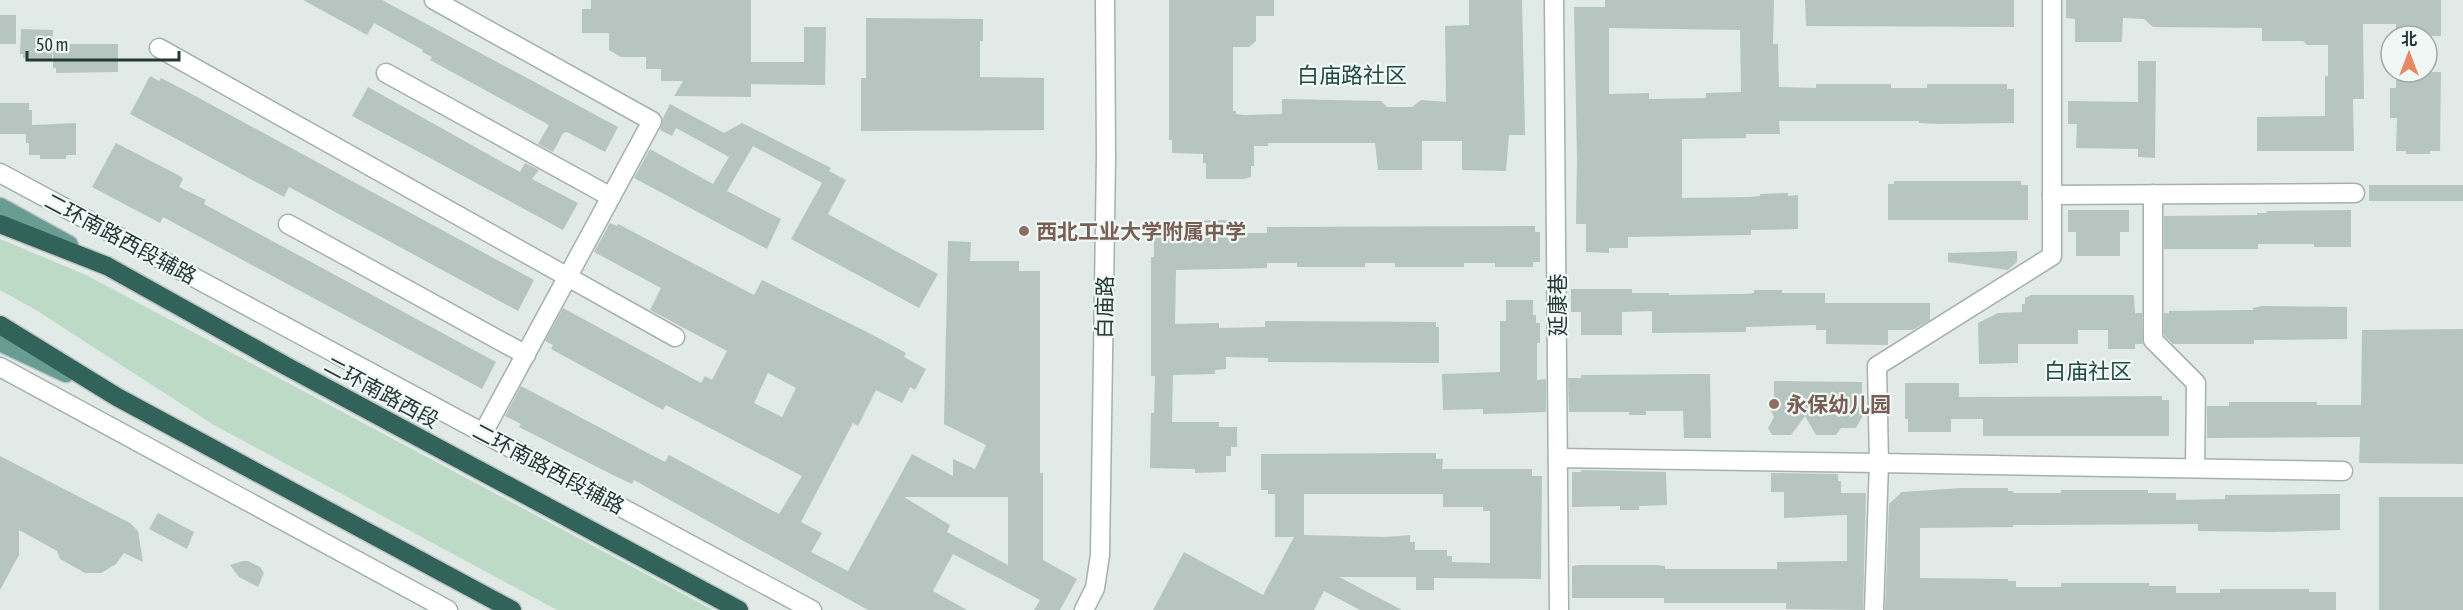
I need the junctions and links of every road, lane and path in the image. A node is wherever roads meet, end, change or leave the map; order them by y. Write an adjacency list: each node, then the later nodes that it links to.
1 (434, 0): 11 (street)
2 (1106, 0): 32 (street, 白庙路)
3 (1554, 0): 24 (street, 延康巷)
4 (2052, 0): 10 (street)
5 (159, 48): 16 (street)
6 (386, 73): 11 (street)
7 (0, 173): 23 (street, 二环南路西段辅路)
8 (2355, 193): 9 (street)
9 (2153, 194): 10 (street); 26 (street)
10 (2052, 195): 25 (street)
11 (611, 197): 16 (street)
12 (0, 207): 15 (main road)
13 (0, 224): 15 (highway, 二环南路西段)
14 (288, 224): 20 (street)
15 (107, 266): 30 (highway, 二环南路西段)
16 (567, 278): 18 (street); 20 (street)
17 (0, 325): 22 (highway)
18 (675, 337)
19 (0, 342): 22 (main road)
20 (526, 355): 23 (street)
21 (0, 367): 28 (street)
22 (117, 397): 29 (highway)
23 (483, 433): 31 (street, 二环南路西段辅路)
24 (1558, 458): 25 (street); 33 (street, 延康巷)
25 (1879, 463): 26 (street); 34 (street)
26 (2195, 468): 27 (street)
27 (2343, 471)
28 (448, 610)
29 (512, 610)
30 (739, 610)
31 (812, 610)
32 (1083, 610)
33 (1559, 610)
34 (1874, 610)

